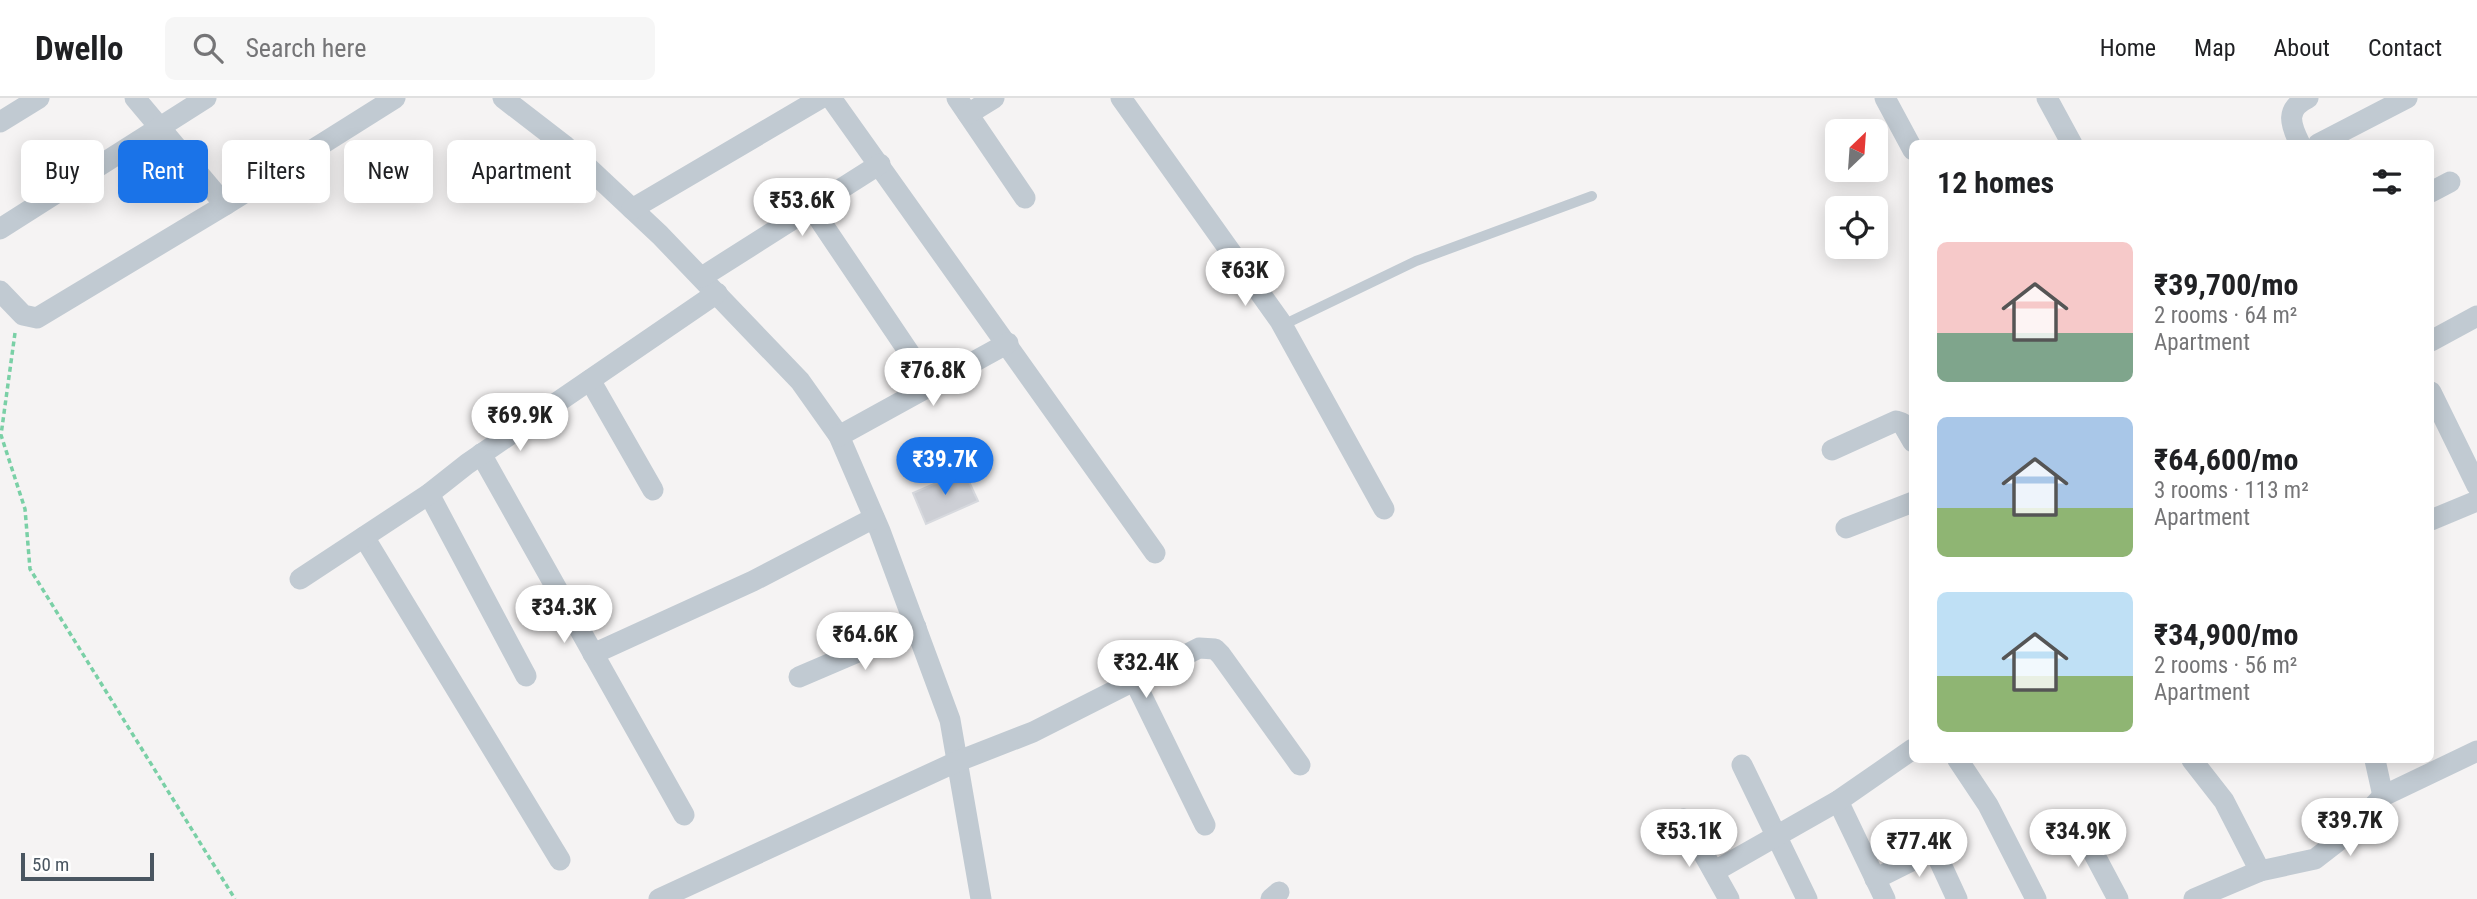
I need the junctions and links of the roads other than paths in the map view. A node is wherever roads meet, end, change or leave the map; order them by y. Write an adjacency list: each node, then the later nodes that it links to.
1 (39, 98): 15 (street)
2 (135, 98): 16 (street)
3 (206, 98): 16 (street)
4 (395, 98): 26 (street)
5 (503, 98): 28 (street)
6 (821, 98): 28 (street)
7 (831, 98): 21 (street)
8 (994, 98): 14 (street)
9 (1121, 98): 34 (street)
10 (1885, 98): 20 (street)
11 (2047, 98): 17 (street)
12 (2308, 98): 18 (street)
13 (2407, 98): 19 (street)
14 (963, 106): 25 (street)
15 (0, 122)
16 (159, 128): 26 (street); 29 (street)
17 (2070, 140)
18 (2298, 140)
19 (2326, 140)
20 (1909, 143)
21 (880, 164): 27 (street); 36 (street)
22 (2450, 182): 23 (street)
23 (2434, 190)
24 (1592, 195): 34 (lane)
25 (1026, 198)
26 (225, 205): 31 (street)
27 (811, 207): 30 (street); 38 (street)
28 (632, 209): 30 (street)
29 (0, 229)
30 (702, 277): 32 (street)
31 (0, 290)
32 (717, 293): 37 (street); 41 (street)
33 (2477, 316): 35 (street)
34 (1283, 325): 49 (street)
35 (2434, 339)
36 (1007, 343): 38 (street); 54 (street)
37 (590, 380): 43 (street); 45 (street)
38 (931, 385): 41 (street)
39 (2434, 398): 44 (street)
40 (1909, 434): 42 (street)
41 (839, 436): 50 (street)
42 (1832, 450)
43 (481, 454): 46 (street); 57 (street)
44 (2477, 486)
45 (653, 491)
46 (429, 494): 53 (street); 58 (street)
47 (2477, 501): 51 (street)
48 (1909, 504): 52 (street)
49 (1384, 509)
50 (874, 518): 56 (street); 57 (street)
51 (2434, 519)
52 (1846, 528)
53 (364, 537): 55 (street); 76 (street)
54 (1155, 553)
55 (300, 579)
56 (916, 627): 59 (street); 63 (street)
57 (593, 654): 71 (street)
58 (526, 676)
59 (799, 677)
60 (1135, 681): 63 (street); 67 (street); 74 (street)
61 (2477, 751): 69 (street)
62 (1909, 752): 70 (street)
63 (956, 762): 80 (street); 81 (street)
64 (1964, 763): 86 (street)
65 (2194, 763): 78 (street)
66 (2376, 763): 69 (street)
67 (1300, 765)
68 (1742, 765): 75 (street)
69 (2383, 796): 78 (street)
70 (1838, 801): 75 (street); 79 (street)
71 (684, 815)
72 (1684, 819): 77 (street)
73 (2076, 820): 87 (street)
74 (1205, 825)
75 (1776, 836): 77 (street); 83 (street)
76 (560, 860)
77 (1715, 871): 82 (street)
78 (2260, 871): 88 (street)
79 (1875, 879): 84 (street); 85 (street)
80 (659, 899)
81 (981, 899)
82 (1730, 899)
83 (1807, 899)
84 (1885, 899)
85 (1957, 899)
86 (2036, 899)
87 (2118, 899)
88 (2194, 899)

